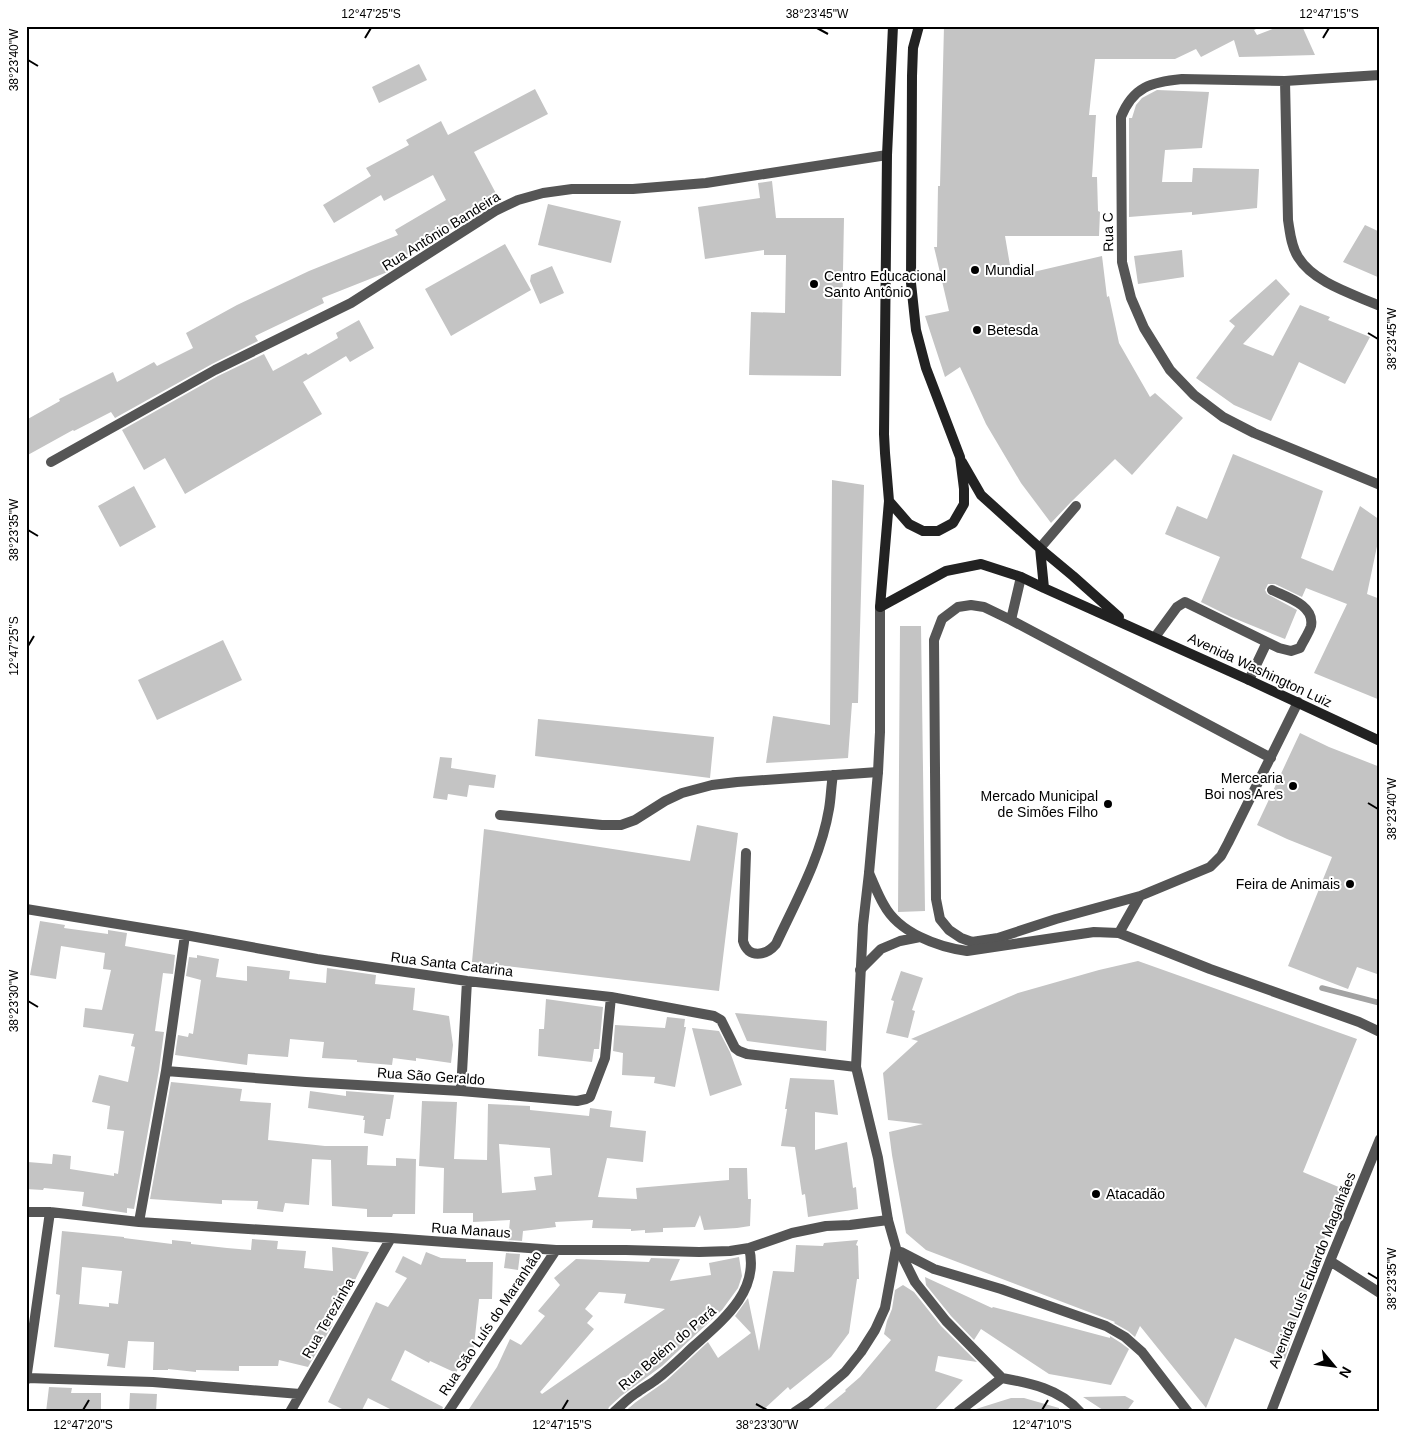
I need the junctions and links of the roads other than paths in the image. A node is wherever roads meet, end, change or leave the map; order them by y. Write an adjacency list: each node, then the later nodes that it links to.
1 (893, 26): 5 (main road)
2 (919, 26): 7 (main road)
3 (1380, 75): 4 (street, Rua C)
4 (1285, 81): 6 (street); 9 (street, Rua C)
5 (887, 155): 8 (street, Rua Antônio Bandeira); 10 (main road)
6 (1380, 306)
7 (960, 457): 10 (main road); 12 (main road, Avenida Washington Luiz)
8 (51, 462)
9 (1380, 485)
10 (889, 501): 16 (main road)
11 (1076, 506): 12 (street)
12 (1040, 548): 14 (main road); 18 (main road, Avenida Washington Luiz)
13 (1021, 577): 14 (main road, Avenida Washington Luiz); 16 (main road, Avenida Washington Luiz); 17 (street)
14 (1044, 588): 18 (main road, Avenida Washington Luiz)
15 (1272, 590): 20 (street)
16 (880, 607): 25 (street)
17 (1011, 620): 24 (street); 30 (street)
18 (1128, 625): 19 (main road, Avenida Washington Luiz)
19 (1155, 637): 20 (street); 21 (main road, Avenida Washington Luiz)
20 (1267, 642): 21 (street)
21 (1249, 680): 22 (main road, Avenida Washington Luiz)
22 (1298, 702): 23 (main road, Avenida Washington Luiz); 24 (street)
23 (1380, 741)
24 (1271, 758): 30 (street)
25 (878, 772): 26 (street); 29 (street)
26 (832, 775): 27 (street); 28 (street)
27 (500, 814)
28 (746, 853)
29 (869, 873): 34 (street); 35 (street)
30 (1140, 896): 32 (street)
31 (26, 909): 33 (street, Rua Santa Catarina)
32 (1119, 932): 34 (street); 38 (street)
33 (185, 935): 36 (street, Rua Santa Catarina); 40 (street)
34 (920, 937): 35 (street)
35 (860, 970): 39 (street)
36 (467, 981): 37 (street, Rua Santa Catarina); 41 (street)
37 (611, 997): 39 (street, Rua Santa Catarina); 41 (street, Rua São Geraldo)
38 (1380, 1032)
39 (856, 1067): 46 (street)
40 (166, 1071): 41 (street, Rua São Geraldo); 47 (street)
41 (461, 1091)
42 (1380, 1139): 43 (street, Avenida Luís Eduardo Magalhães)
43 (1376, 1158): 52 (street, Avenida Luís Eduardo Magalhães)
44 (26, 1212): 45 (street, Rua Manaus)
45 (50, 1212): 47 (street, Rua Manaus); 55 (street)
46 (888, 1220): 49 (street, Rua Manaus); 51 (street)
47 (139, 1222): 48 (street, Rua Manaus)
48 (391, 1238): 50 (street, Rua Manaus); 56 (street, Rua Terezinha)
49 (749, 1248): 50 (street, Rua Manaus); 59 (street, Rua Belém do Pará)
50 (556, 1250): 58 (street, Rua São Luís do Maranhão)
51 (898, 1250): 54 (street); 60 (street); 63 (street)
52 (1330, 1261): 53 (street); 64 (street, Avenida Luís Eduardo Magalhães)
53 (1380, 1293)
54 (1002, 1378): 61 (street); 62 (street)
55 (26, 1379): 56 (street)
56 (300, 1394): 57 (street, Rua Terezinha)
57 (290, 1412)
58 (448, 1412)
59 (614, 1412)
60 (795, 1412)
61 (958, 1412)
62 (1080, 1412)
63 (1188, 1412)
64 (1271, 1412)

